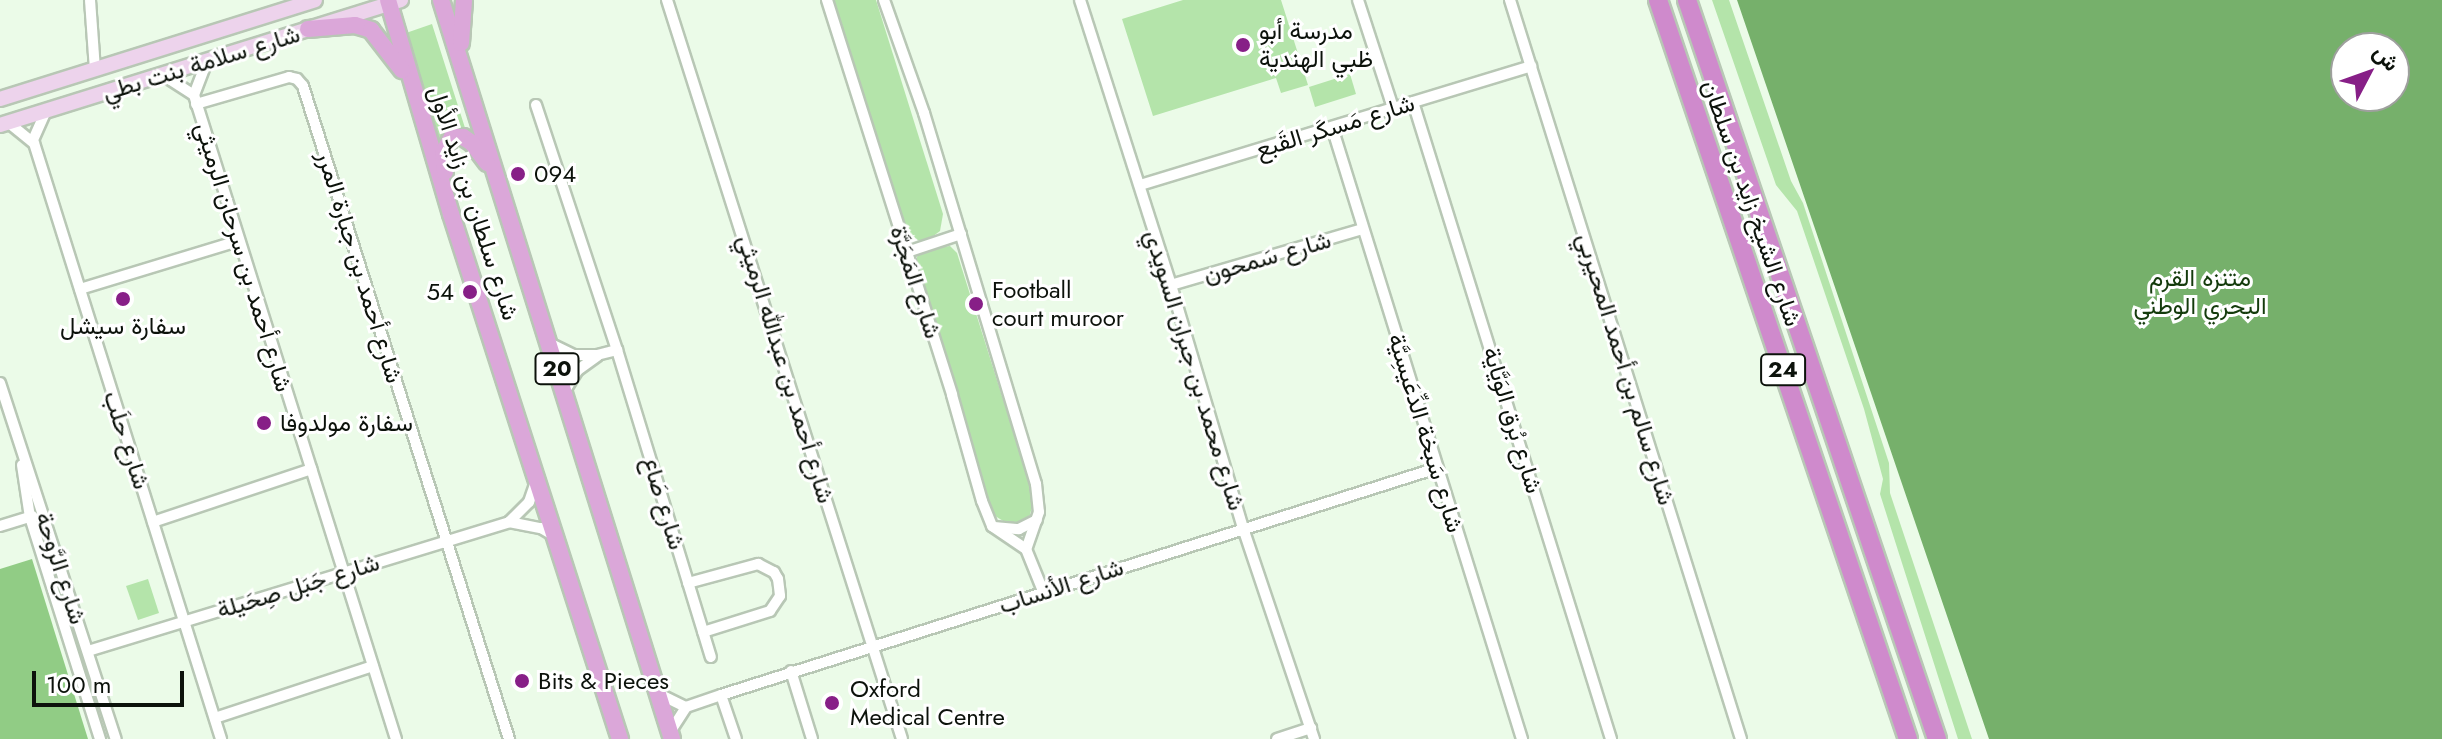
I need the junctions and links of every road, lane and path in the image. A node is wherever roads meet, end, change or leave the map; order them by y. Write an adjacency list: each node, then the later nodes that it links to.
1 (90, 0): 18 (street)
2 (315, 0): 18 (main road, شارع سلامة بنت بطي)
3 (441, 0): 15 (main road, شارع سلطان بن زايد الأول / 20)
4 (464, 0): 15 (main road)
5 (667, 0): 64 (street, شارع أحمد بن عبدالله الرميثي)
6 (827, 0): 36 (street, شارع المَجَرَّة)
7 (884, 0): 34 (street)
8 (1080, 0): 31 (street, شارع محمد بن جبران السويدي)
9 (1358, 0): 25 (street)
10 (1510, 0): 17 (street, شارع سالم بن أحمد المحيربي)
11 (1658, 0): 88 (highway, شارع الشيخ زايد بن سلطان / 24)
12 (1687, 0): 89 (highway, شارع الشيخ زايد بن سلطان / 24)
13 (393, 1): 14 (main road, شارع سلامة بنت بطي); 20 (main road, شارع سلطان بن زايد الأول / 20)
14 (308, 29): 16 (main road, شارع سلامة بنت بطي); 20 (main road)
15 (461, 56): 30 (main road, شارع سلطان بن زايد الأول / 20)
16 (207, 61): 19 (main road, شارع سلامة بنت بطي); 22 (street, شارع أحمد بن سرحان الرميثي)
17 (1531, 66): 23 (street, شارع مَسكَر القَبع); 87 (street, شارع سالم بن أحمد المحيربي)
18 (95, 69): 21 (main road, شارع سلامة بنت بطي)
19 (163, 75): 22 (street, شارع أحمد بن سرحان الرميثي); 26 (main road, شارع سلامة بنت بطي)
20 (410, 82): 32 (main road, شارع سلطان بن زايد الأول / 20)
21 (0, 99)
22 (195, 99): 35 (street, شارع أحمد بن سرحان الرميثي); 57 (street, شارع أحمد بن جبارة المرر)
23 (1413, 102): 25 (street, شارع مَسكَر القَبع); 86 (street, شارع بُرق الوَيَّاية)
24 (536, 105): 40 (street, شارع صَاع)
25 (1393, 108): 28 (street, شارع مَسكَر القَبع)
26 (46, 111): 27 (main road, شارع سلامة بنت بطي); 29 (street)
27 (4, 124): 29 (street)
28 (1332, 127): 31 (street, شارع مَسكَر القَبع); 33 (street, شارع سَبخة الدِّعَيسِيَّة)
29 (33, 140): 38 (street, شارع حلَب)
30 (494, 175): 32 (main road); 39 (main road, شارع سلطان بن زايد الأول / 20)
31 (1140, 185): 37 (street, شارع محمد بن جبران السويدي)
32 (451, 214): 47 (main road, شارع سلطان بن زايد الأول / 20)
33 (1362, 229): 37 (street, شارع سَمحون); 45 (street, شارع سَبخة الدِّعَيسِيَّة)
34 (961, 234): 36 (street); 50 (street)
35 (238, 241): 38 (street); 46 (street, شارع أحمد بن سرحان الرميثي)
36 (907, 252): 54 (street, شارع المَجَرَّة)
37 (1171, 285): 55 (street, شارع محمد بن جبران السويدي)
38 (80, 289): 51 (street, شارع حلَب)
39 (549, 343): 41 (street); 43 (main road, شارع سلطان بن زايد الأول / 20)
40 (617, 350): 41 (street); 60 (street, شارع صَاع)
41 (597, 355): 43 (street)
42 (0, 383): 44 (street, شارع الرَّوحة)
43 (564, 392): 69 (main road, شارع سلطان بن زايد الأول / 20)
44 (19, 443): 48 (street, شارع الرَّوحة); 49 (street, شارع الرَّوحة)
45 (1437, 468): 55 (street, شارع الأنساب); 85 (street, شارع سَبخة الدِّعَيسِيَّة)
46 (311, 469): 51 (street); 59 (street, شارع أحمد بن سرحان الرميثي)
47 (537, 474): 52 (street); 56 (main road, شارع سلطان بن زايد الأول / 20)
48 (44, 512): 49 (street); 65 (street, شارع الرَّوحة)
49 (30, 517): 53 (street); 75 (street, شارع الرَّوحة)
50 (1037, 520): 54 (street); 58 (street)
51 (153, 522): 62 (street, شارع حلَب)
52 (509, 522): 56 (street); 57 (street, شارع جَبَل صِحَيلة)
53 (0, 526)
54 (992, 526): 58 (street)
55 (1243, 528): 61 (street, شارع الأنساب); 73 (street, شارع محمد بن جبران السويدي)
56 (558, 538): 80 (main road, شارع سلطان بن زايد الأول / 20)
57 (445, 542): 59 (street, شارع جَبَل صِحَيلة); 79 (street, شارع أحمد بن جبارة المرر)
58 (1026, 549): 61 (street)
59 (343, 572): 62 (street, شارع جَبَل صِحَيلة); 67 (street, شارع أحمد بن سرحان الرميثي)
60 (688, 583): 63 (street, شارع صَاع); 63 (street)
61 (1043, 591): 64 (street, شارع الأنساب)
62 (184, 620): 65 (street, شارع جَبَل صِحَيلة); 72 (street, شارع حلَب)
63 (703, 632): 66 (street, شارع صَاع)
64 (872, 645): 68 (street, شارع الأنساب); 83 (street, شارع أحمد بن عبدالله الرميثي)
65 (88, 651): 76 (street, شارع الرَّوحة)
66 (711, 657)
67 (373, 666): 72 (street); 78 (street, شارع أحمد بن سرحان الرميثي)
68 (791, 671): 70 (street, شارع الأنساب); 82 (street)
69 (658, 693): 71 (street); 74 (main road, شارع سلطان بن زايد الأول / 20)
70 (721, 695): 71 (street, شارع الأنساب); 81 (street)
71 (686, 707): 74 (street)
72 (215, 718): 77 (street, شارع حلَب)
73 (1312, 734): 84 (street)
74 (671, 736)
75 (100, 739)
76 (116, 739)
77 (221, 739)
78 (396, 739)
79 (509, 739)
80 (620, 739)
81 (736, 739)
82 (812, 739)
83 (902, 739)
84 (1277, 739)
85 (1522, 739)
86 (1611, 739)
87 (1741, 739)
88 (1908, 739)
89 (1937, 739)

